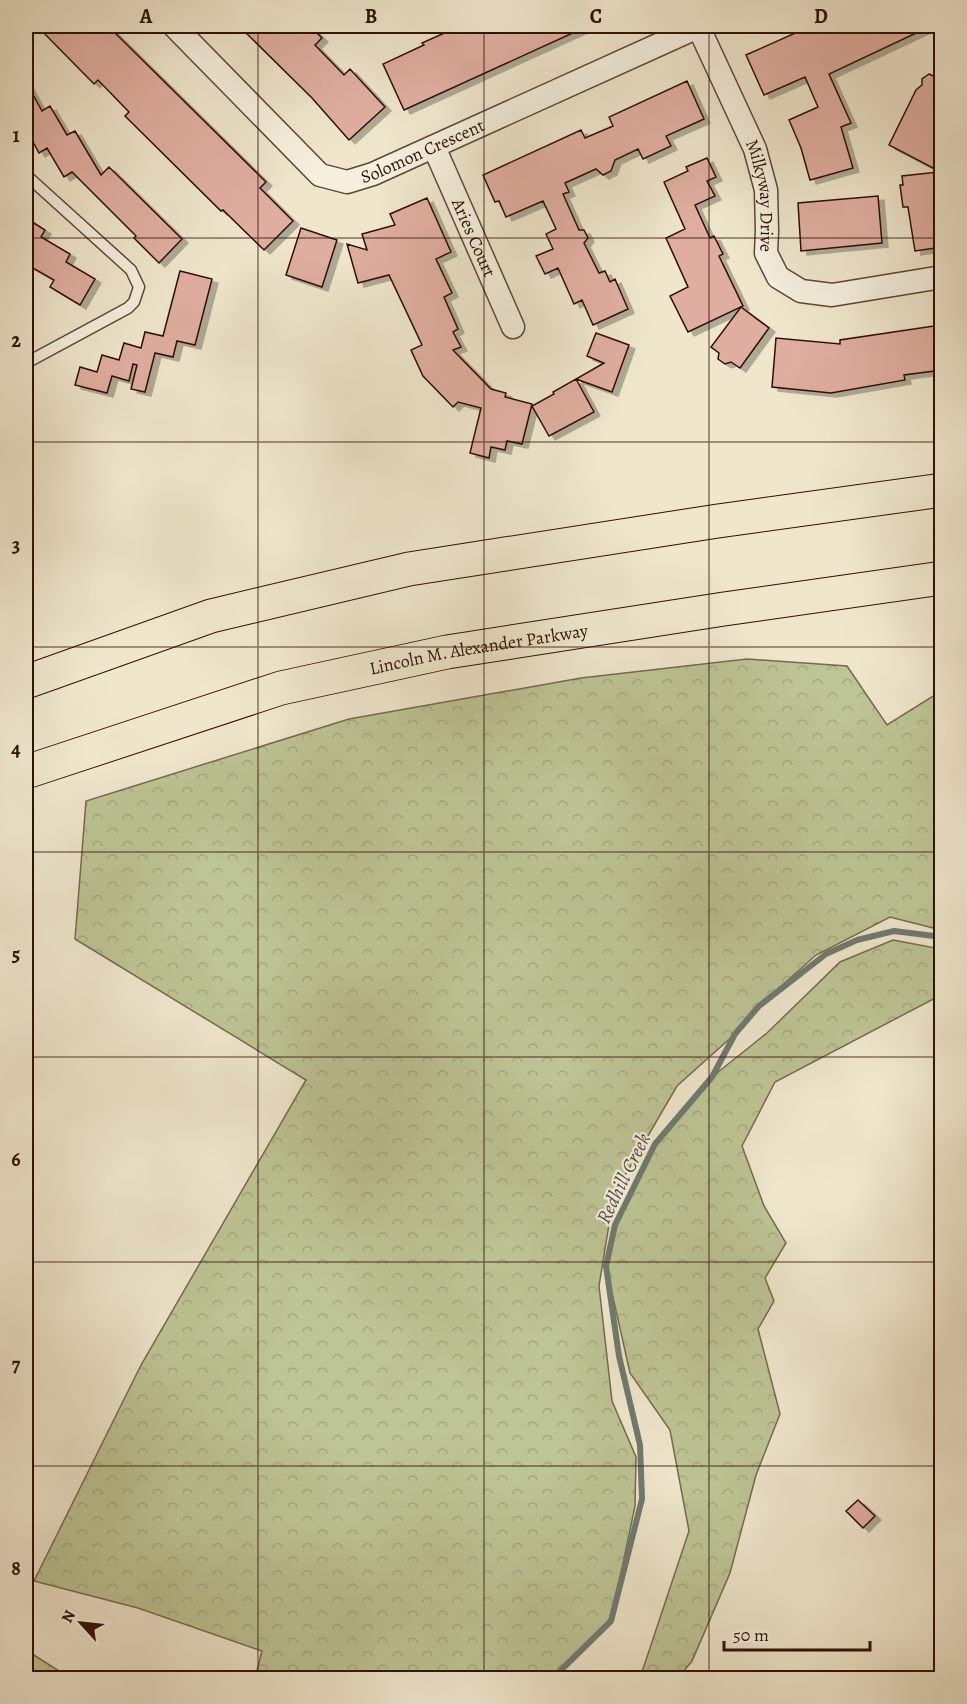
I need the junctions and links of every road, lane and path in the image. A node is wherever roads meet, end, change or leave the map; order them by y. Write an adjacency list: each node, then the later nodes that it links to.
1 (699, 26): 3 (street, Solomon Crescent); 5 (street, Milkyway Drive)
2 (183, 29): 3 (street, Solomon Crescent)
3 (434, 147): 6 (street, Aries Court)
4 (26, 175): 7 (lane)
5 (942, 277)
6 (513, 327)
7 (26, 363)
8 (942, 490): 10 (highway)
9 (942, 578): 11 (highway, Lincoln M. Alexander Parkway)
10 (26, 682)
11 (26, 772)

